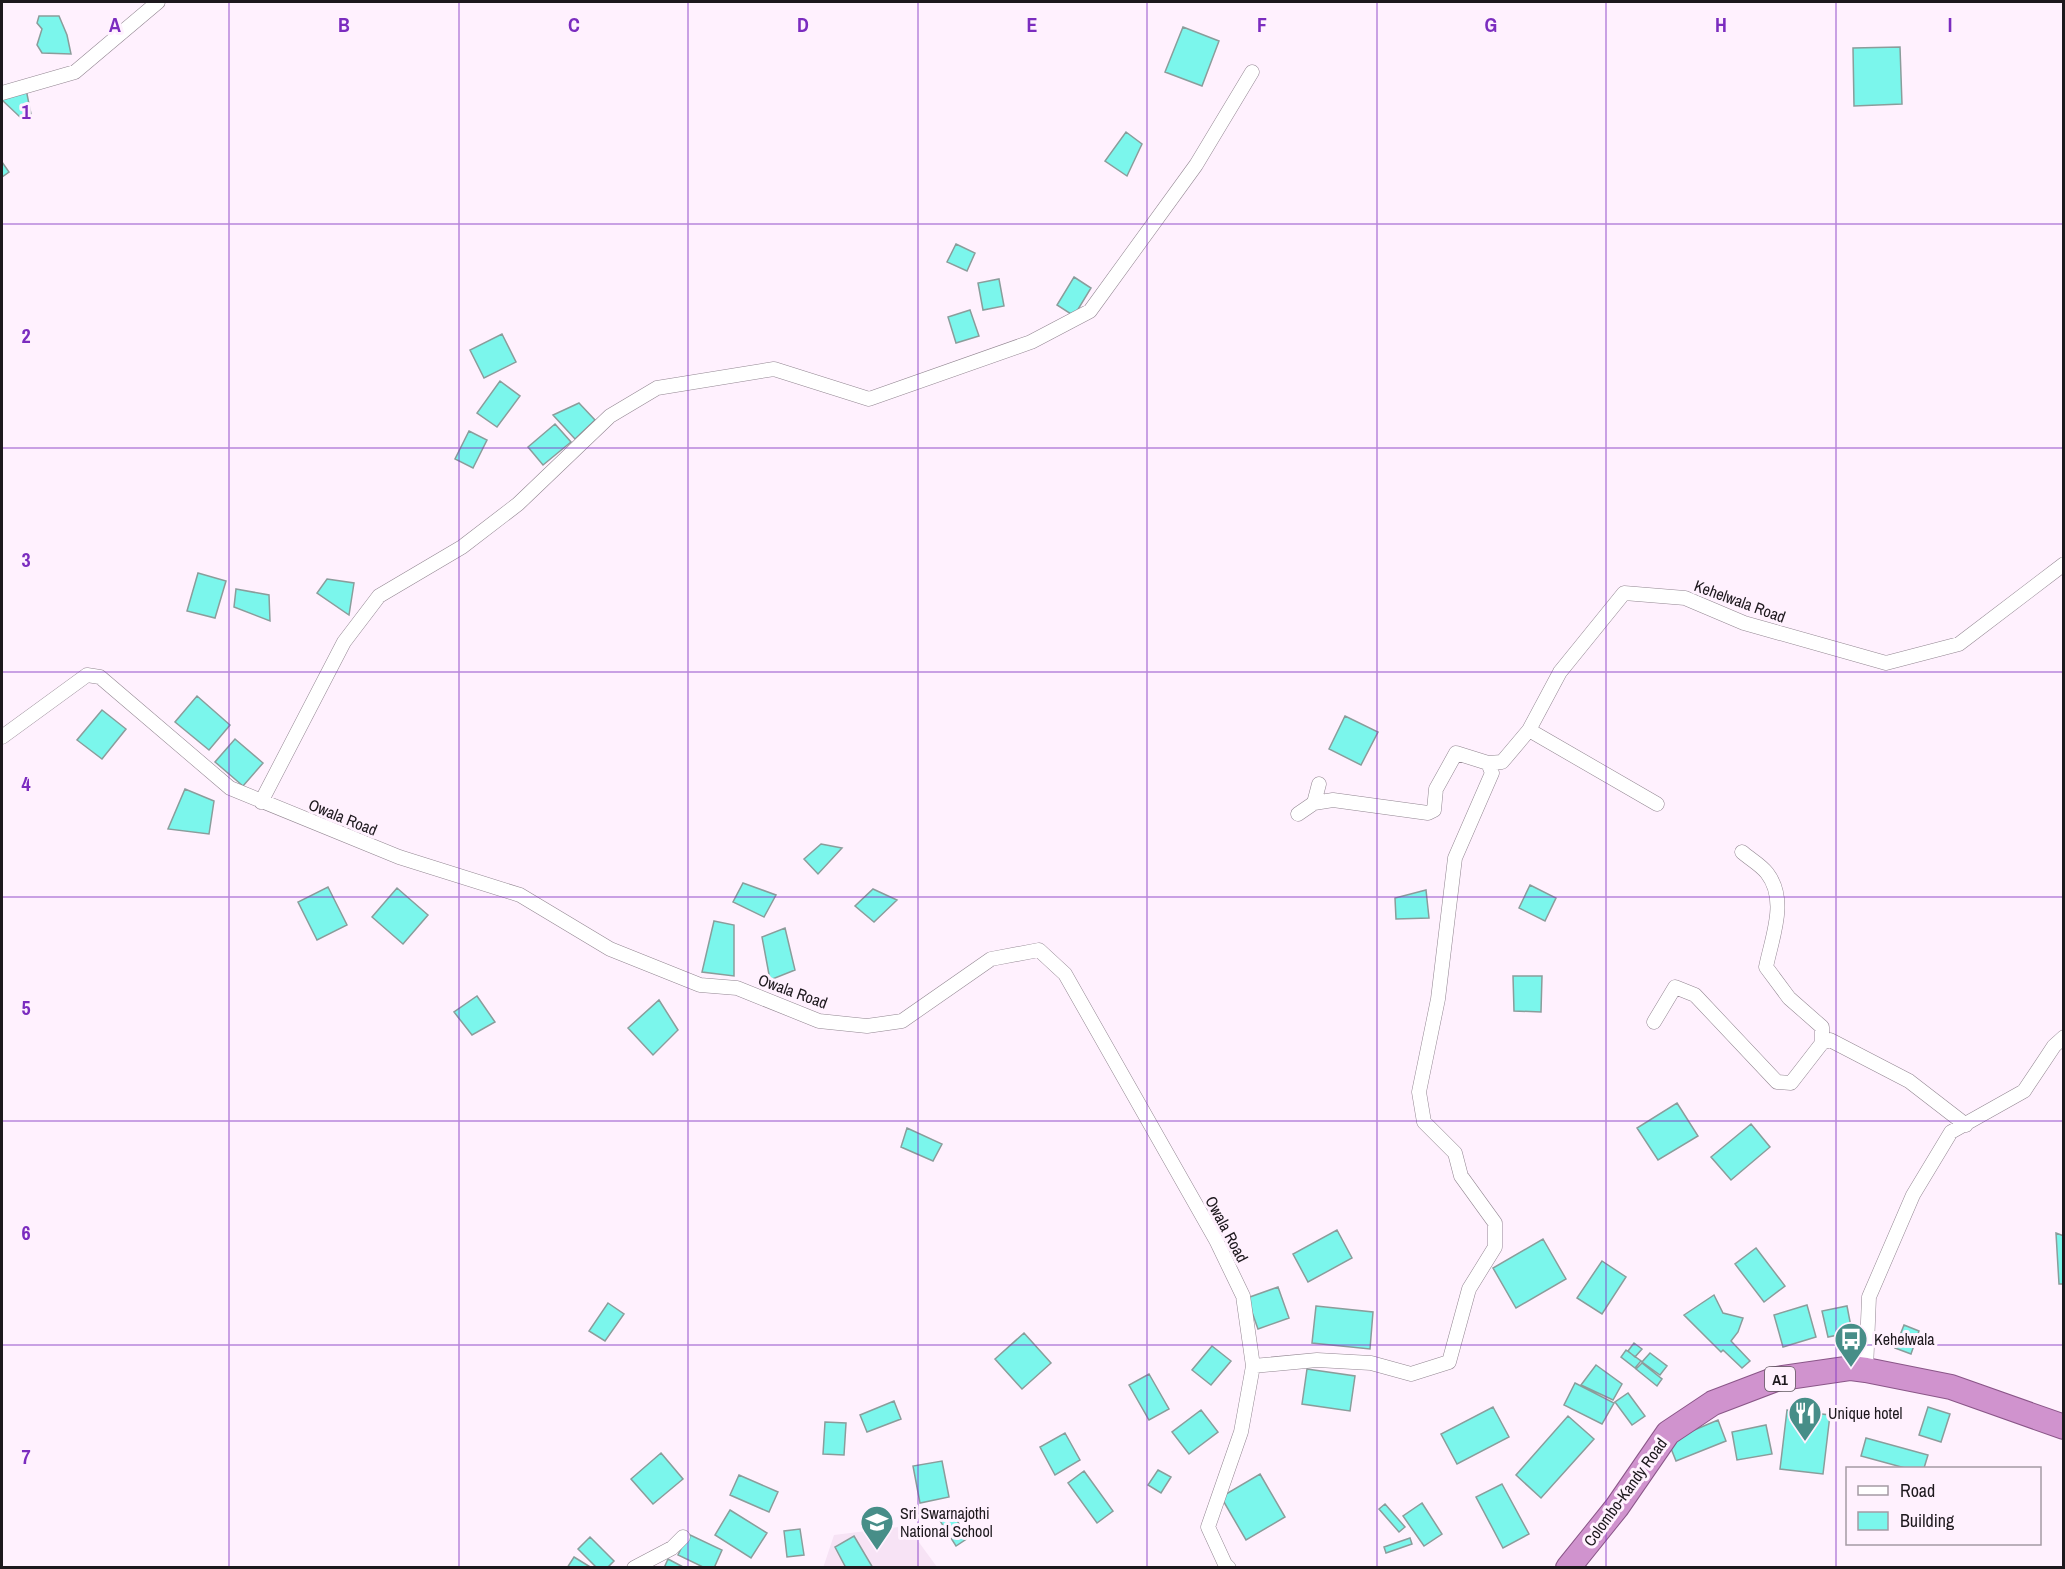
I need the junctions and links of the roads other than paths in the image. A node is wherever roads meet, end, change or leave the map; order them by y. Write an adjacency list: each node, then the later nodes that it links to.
1 (158, 2): 3 (street)
2 (1252, 72): 9 (street)
3 (2, 93)
4 (2064, 564): 5 (street, Kehelwala Road)
5 (1529, 730): 7 (street, Kehelwala Road); 11 (street)
6 (2, 737): 9 (street, Owala Road)
7 (1488, 763): 10 (street); 18 (street)
8 (1319, 784): 10 (street)
9 (261, 802): 18 (street, Owala Road)
10 (1314, 803): 12 (street)
11 (1657, 804)
12 (1298, 814)
13 (1742, 852): 16 (street)
14 (1654, 1022): 16 (street)
15 (2064, 1037): 17 (street)
16 (1822, 1043): 17 (street)
17 (1966, 1125): 19 (street)
18 (1253, 1366): 23 (street, Owala Road)
19 (1866, 1370): 20 (highway, Colombo-Kandy Road / A1); 24 (highway, Colombo-Kandy Road / A1)
20 (2064, 1427)
21 (683, 1537): 22 (street)
22 (634, 1568)
23 (1229, 1568)
24 (1568, 1568)

